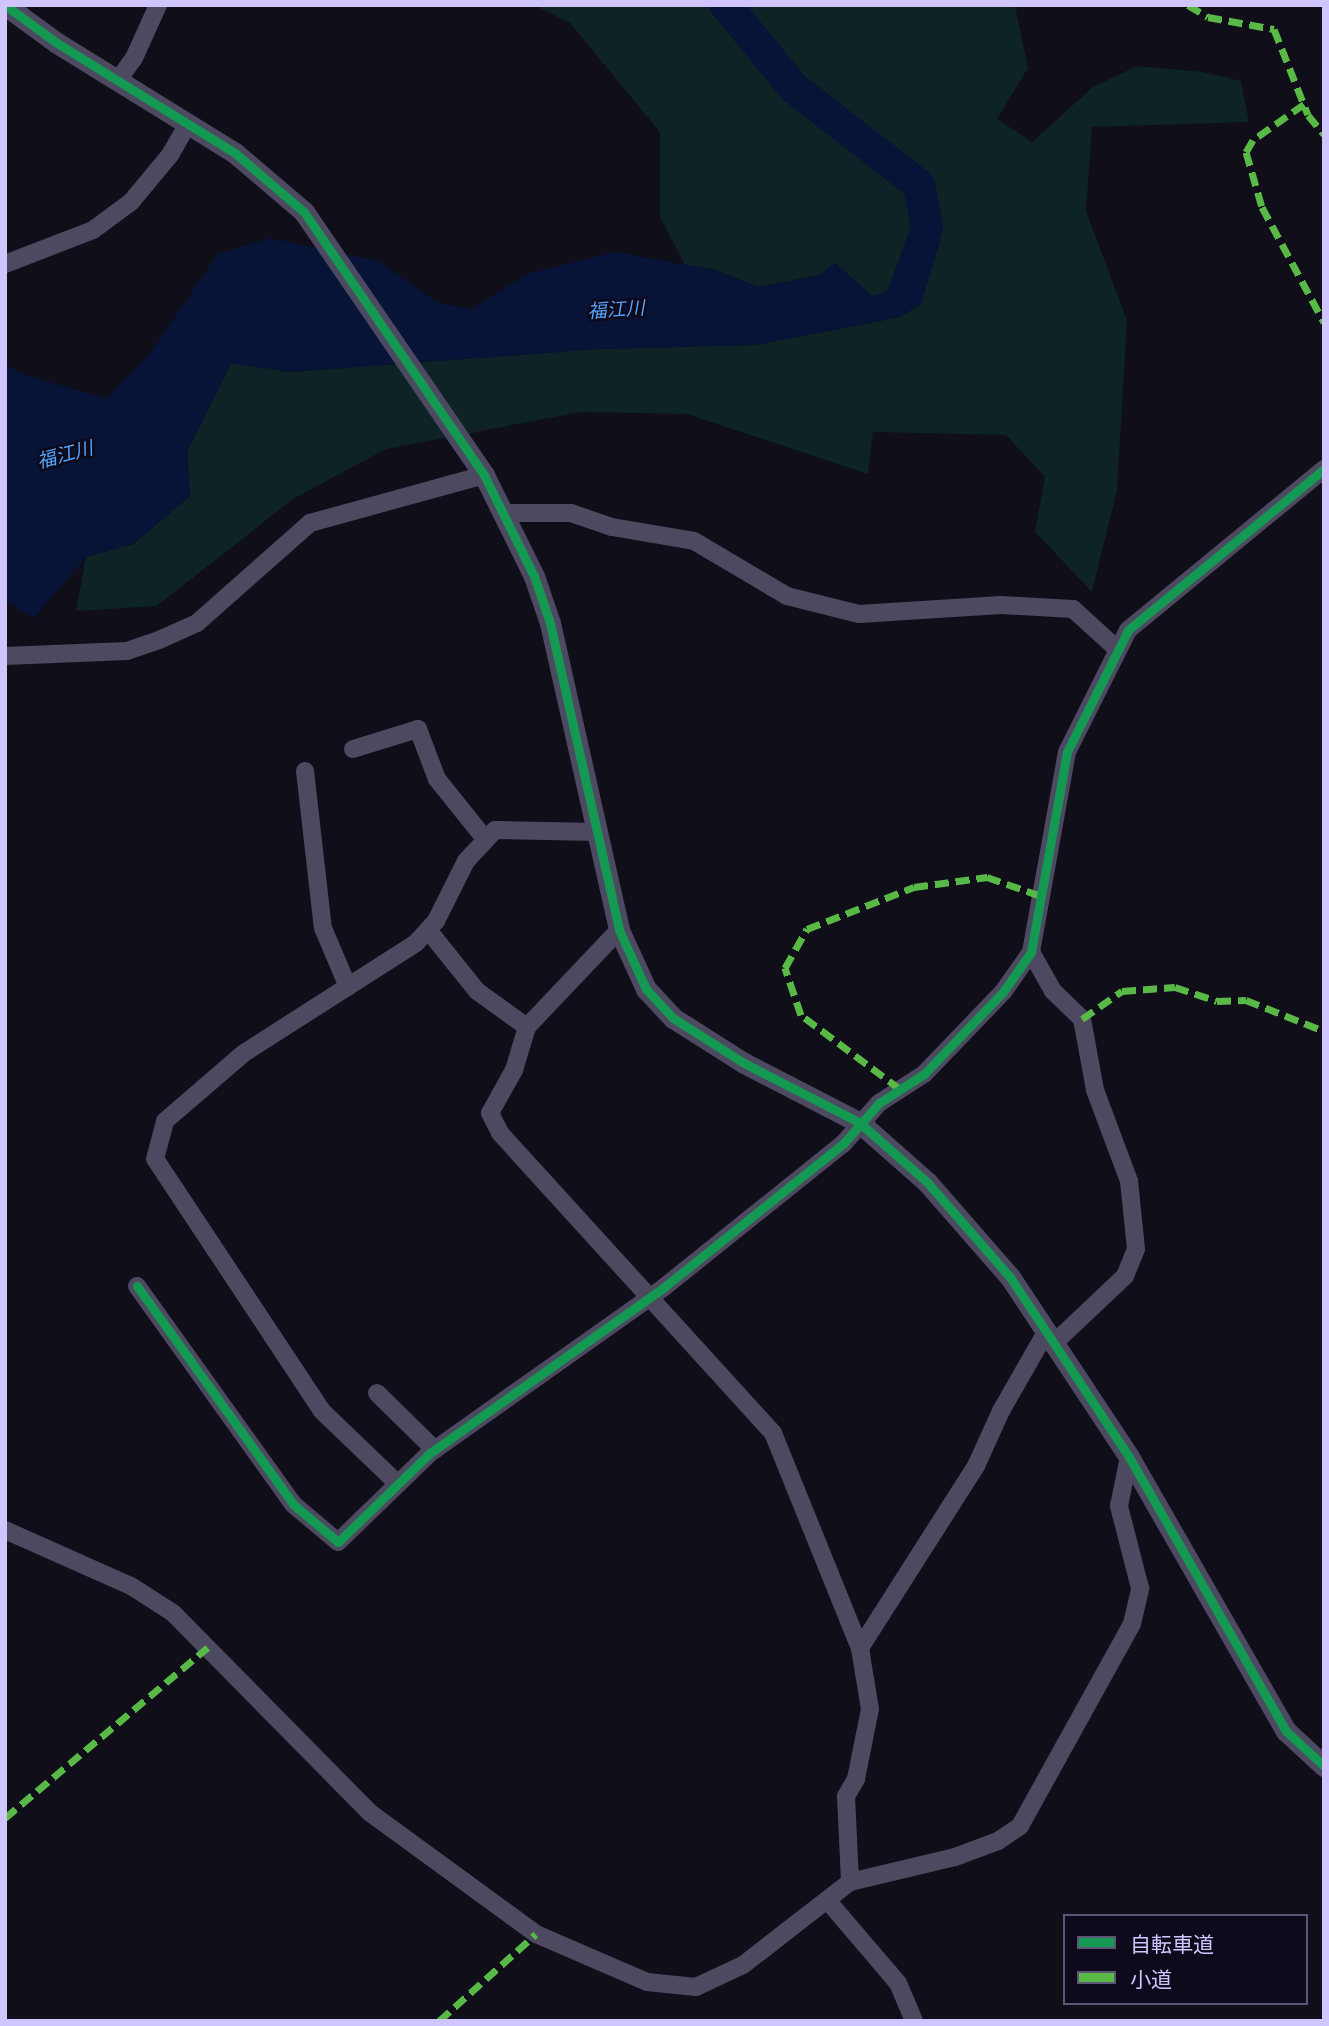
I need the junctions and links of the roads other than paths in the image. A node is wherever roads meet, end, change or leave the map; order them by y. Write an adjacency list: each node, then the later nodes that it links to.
1 (5, 5): 3 (street)
2 (158, 5): 3 (street)
3 (118, 80): 4 (street)
4 (188, 124): 5 (street); 7 (street)
5 (5, 264)
6 (1324, 469): 9 (street)
7 (484, 475): 8 (street); 10 (street)
8 (503, 513): 9 (street); 13 (street)
9 (1117, 649): 17 (street)
10 (5, 656)
11 (353, 749): 14 (street)
12 (305, 772): 18 (street)
13 (596, 831): 14 (street); 16 (street)
14 (486, 840): 15 (street)
15 (428, 930): 18 (street); 19 (street)
16 (619, 930): 19 (street); 20 (street)
17 (1031, 952): 20 (street); 23 (street)
18 (348, 987): 27 (street)
19 (527, 1027): 22 (street)
20 (860, 1123): 22 (street); 23 (street)
21 (137, 1286): 27 (street)
22 (651, 1295): 25 (street); 29 (street)
23 (1048, 1340): 26 (street); 29 (street)
24 (377, 1393): 25 (street)
25 (435, 1450): 27 (street)
26 (1129, 1457): 30 (street); 31 (street)
27 (398, 1484)
28 (5, 1530): 32 (street)
29 (860, 1648): 31 (street)
30 (1324, 1766)
31 (850, 1882): 32 (street)
32 (827, 1900): 33 (street)
33 (914, 2021)

